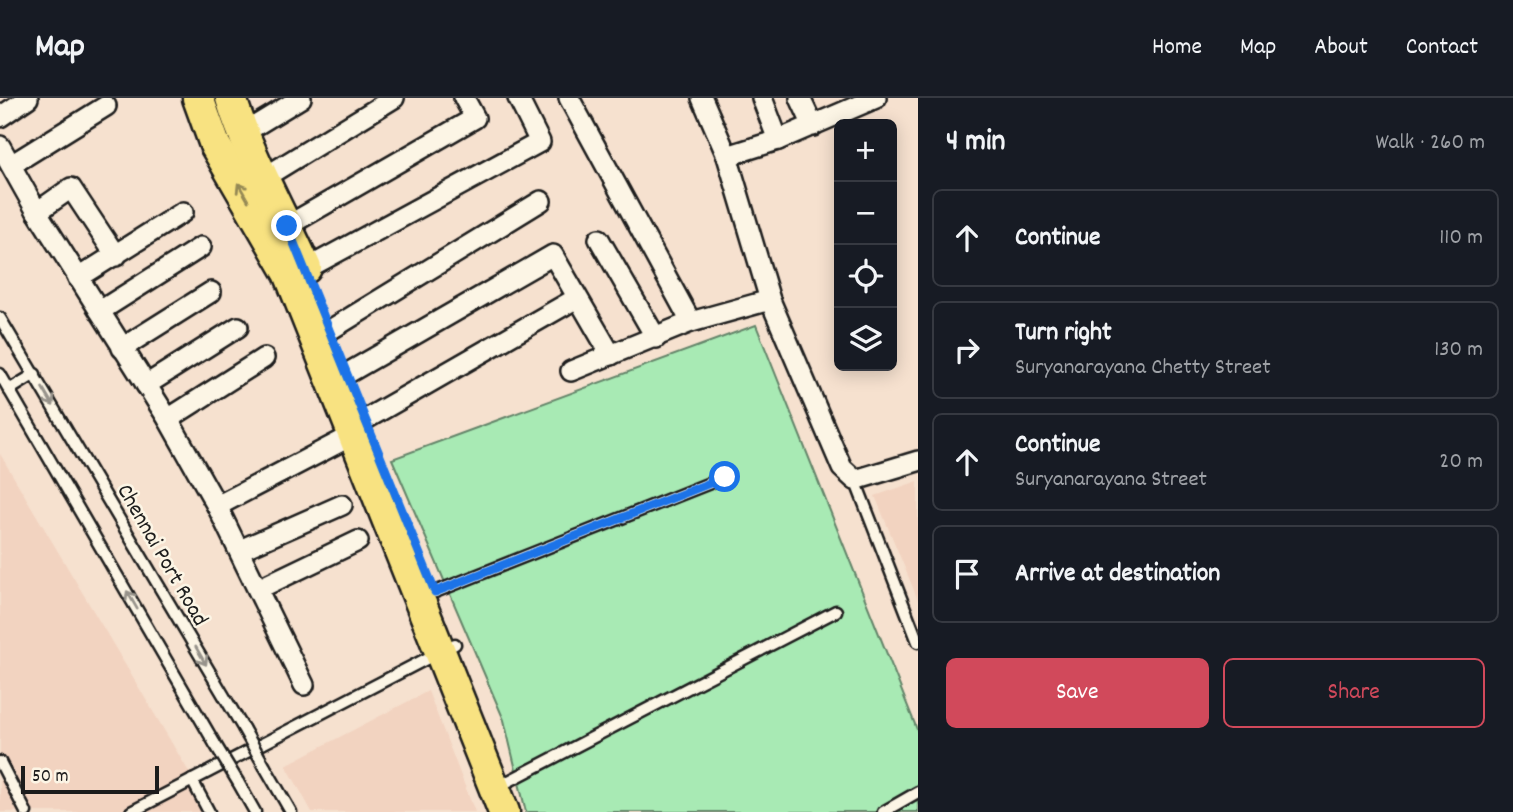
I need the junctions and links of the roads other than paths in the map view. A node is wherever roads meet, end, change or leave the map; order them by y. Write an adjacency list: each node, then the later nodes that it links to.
1 (28, 98): 14 (street)
2 (198, 98): 29 (main road, one-way to 2)
3 (231, 98): 16 (main road)
4 (301, 98): 16 (street)
5 (394, 98): 21 (street)
6 (464, 98): 25 (street)
7 (517, 98): 29 (street)
8 (569, 98): 36 (street)
9 (702, 98): 19 (street)
10 (762, 98): 17 (street)
11 (800, 98): 15 (street)
12 (867, 100): 15 (street)
13 (106, 106): 20 (street)
14 (0, 117)
15 (813, 126): 17 (street)
16 (242, 134): 21 (main road)
17 (778, 140): 19 (street)
18 (0, 146): 20 (street)
19 (727, 156): 33 (street)
20 (11, 165): 23 (street)
21 (265, 177): 25 (main road)
22 (541, 201): 38 (street)
23 (37, 212): 28 (street); 30 (street)
24 (183, 212): 28 (street)
25 (287, 226): 29 (main road)
26 (599, 239): 39 (street)
27 (201, 247): 34 (street)
28 (116, 256): 30 (street)
29 (298, 271): 38 (main road); 50 (main road)
30 (78, 278): 34 (street)
31 (211, 292): 40 (street)
32 (577, 298): 41 (street); 44 (street); 50 (street)
33 (770, 300): 36 (street); 53 (street)
34 (100, 311): 40 (street)
35 (0, 318): 46 (lane, Chennai Port Road)
36 (691, 322): 39 (street)
37 (238, 327): 47 (street)
38 (330, 330): 44 (main road)
39 (656, 338): 41 (street)
40 (122, 348): 47 (street)
41 (611, 355): 43 (street)
42 (264, 358): 49 (street)
43 (571, 371)
44 (348, 373): 50 (main road)
45 (0, 374): 48 (lane)
46 (35, 374): 48 (lane); 72 (lane, Chennai Port Road, one-way to 72, bridge)
47 (146, 385): 49 (street)
48 (9, 390): 71 (lane, one-way to 48, bridge)
49 (168, 419): 55 (street)
50 (359, 427): 55 (street); 59 (main road); 62 (main road)
51 (918, 461): 53 (street)
52 (725, 477): 59 (lane)
53 (855, 480): 61 (lane)
54 (342, 505): 57 (street)
55 (217, 506): 57 (street)
56 (358, 541): 58 (street)
57 (240, 550): 58 (street)
58 (258, 589): 63 (street)
59 (435, 592): 62 (main road)
60 (836, 611): 66 (lane)
61 (918, 642)
62 (448, 648): 65 (lane); 66 (main road); 73 (main road)
63 (304, 685)
64 (0, 762): 68 (lane)
65 (192, 780): 69 (lane); 70 (lane)
66 (509, 781): 74 (main road)
67 (918, 792): 75 (lane)
68 (26, 812)
69 (131, 812)
70 (209, 812)
71 (255, 812)
72 (291, 812)
73 (504, 812)
74 (521, 812)
75 (883, 812)

